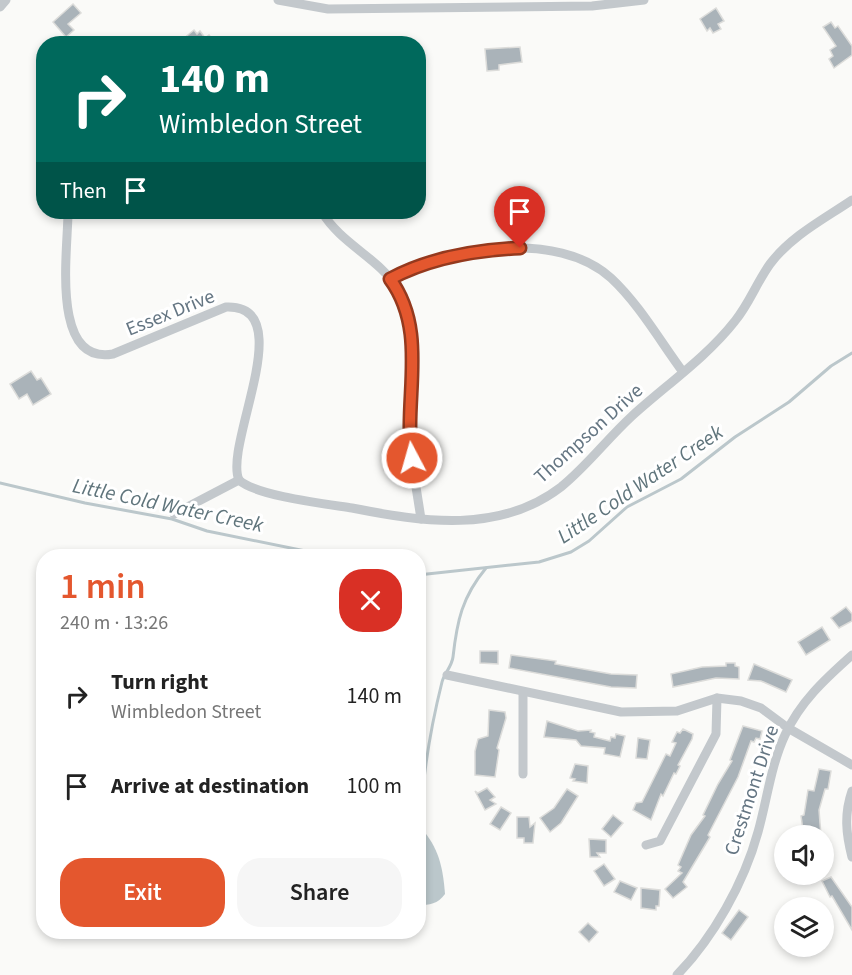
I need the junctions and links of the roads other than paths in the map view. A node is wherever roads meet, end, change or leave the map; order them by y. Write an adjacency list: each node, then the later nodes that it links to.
1 (6, 0): 5 (street)
2 (278, 0): 4 (street)
3 (644, 0): 4 (street)
4 (436, 4)
5 (0, 7)
6 (852, 200): 10 (street, Thompson Drive)
7 (68, 219): 11 (street, Essex Drive)
8 (327, 219): 9 (street)
9 (390, 279): 10 (street); 13 (street)
10 (683, 372): 13 (street, Thompson Drive)
11 (239, 480): 12 (street); 13 (street, Thompson Drive)
12 (174, 514)
13 (421, 519)
14 (852, 655): 18 (street, Crestmont Drive)
15 (447, 675): 16 (street)
16 (523, 693): 17 (street); 20 (street)
17 (717, 698): 18 (street); 22 (street)
18 (788, 728): 19 (street); 24 (street, Crestmont Drive)
19 (852, 765)
20 (523, 774)
21 (852, 791): 23 (street)
22 (646, 845)
23 (852, 857)
24 (677, 975)

